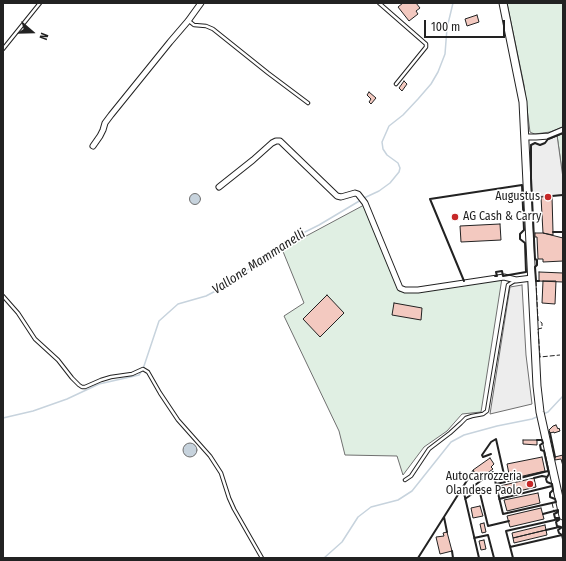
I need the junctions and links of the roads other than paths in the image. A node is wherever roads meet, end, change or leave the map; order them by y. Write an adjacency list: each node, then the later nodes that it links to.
1 (40, 3): 6 (lane)
2 (201, 3): 5 (street)
3 (379, 3): 7 (lane)
4 (504, 3): 10 (main road)
5 (188, 21): 8 (lane); 11 (street)
6 (3, 48)
7 (396, 84)
8 (308, 103)
9 (563, 130): 10 (street)
10 (526, 137): 13 (main road)
11 (93, 146)
12 (219, 187): 14 (street)
13 (532, 278): 14 (street); 17 (main road)
14 (516, 280): 16 (lane)
15 (3, 296): 18 (lane)
16 (405, 480)
17 (563, 516)
18 (262, 558)

